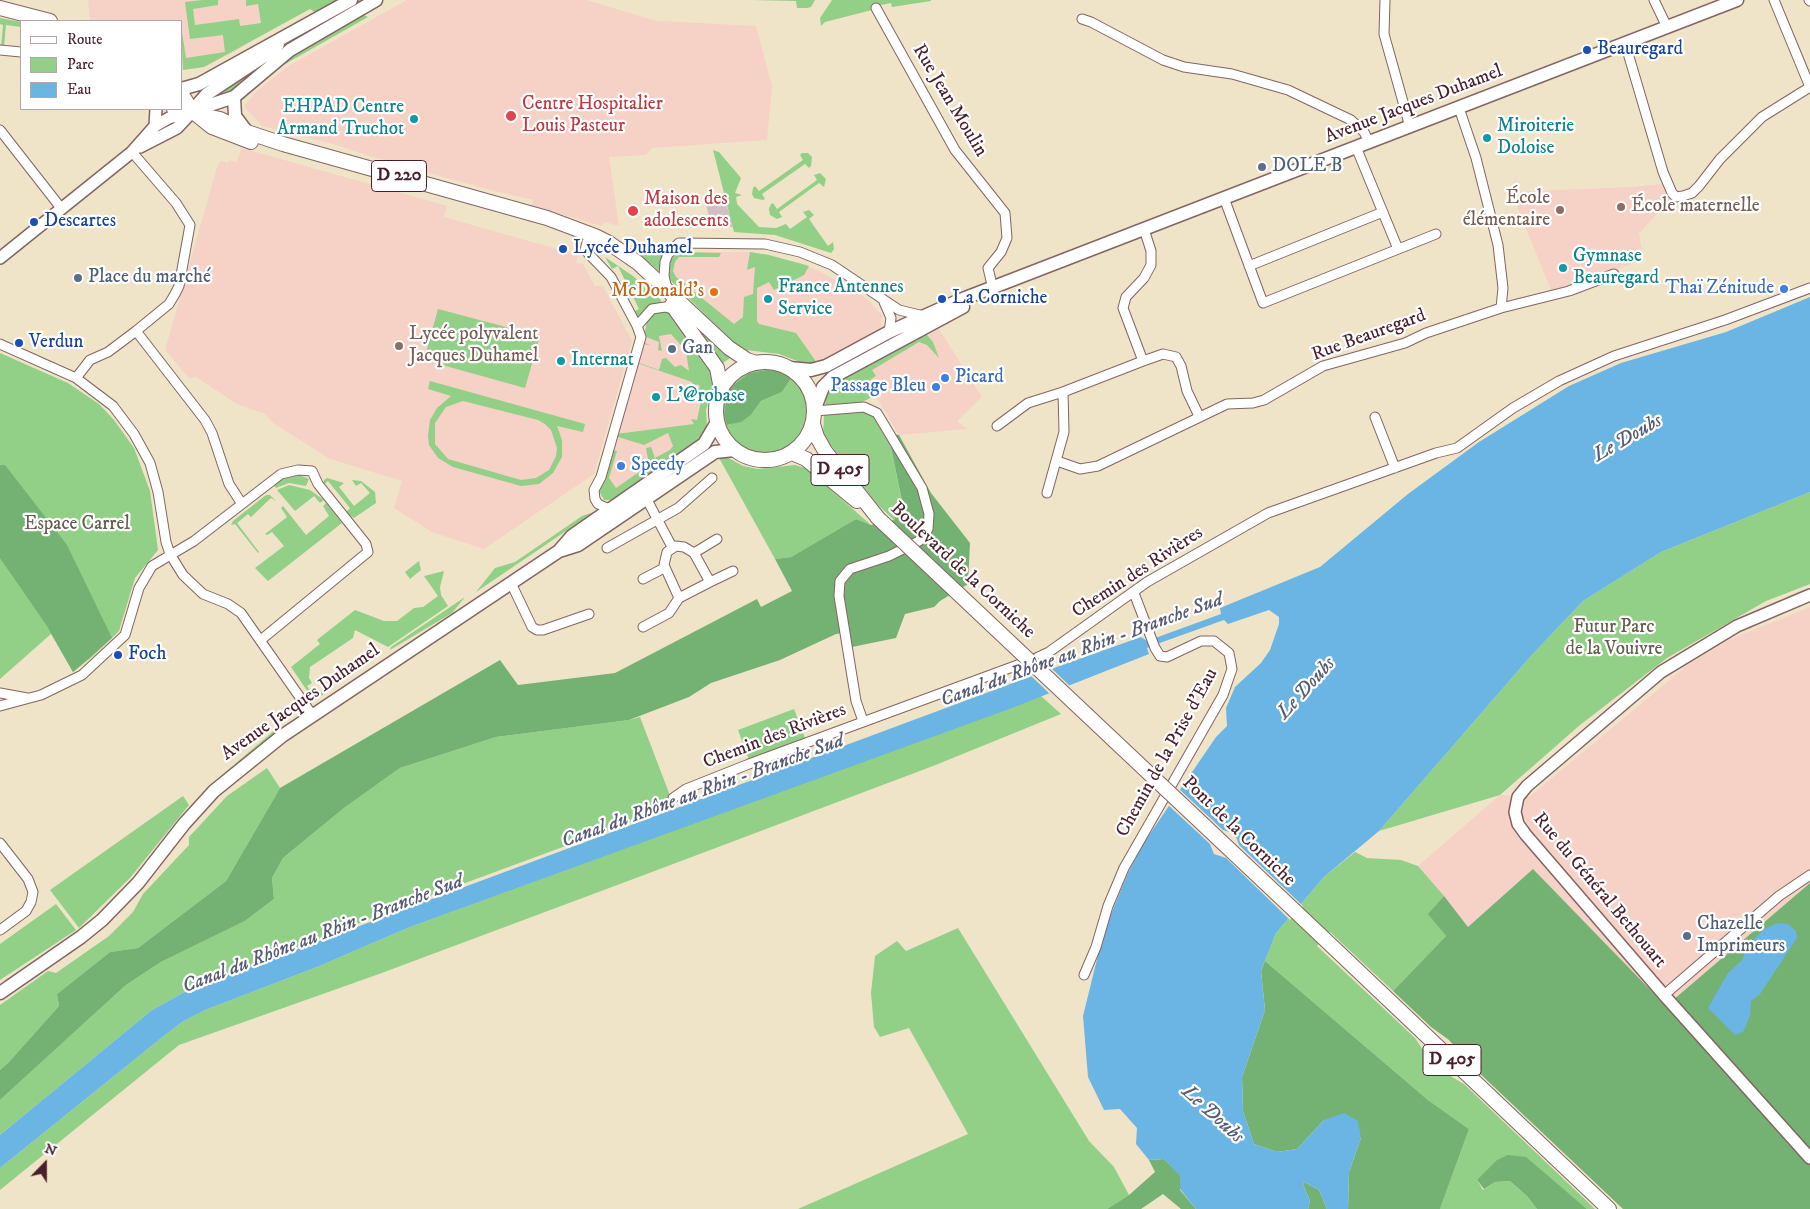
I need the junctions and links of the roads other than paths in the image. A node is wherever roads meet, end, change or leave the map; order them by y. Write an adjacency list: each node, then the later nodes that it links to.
1 (351, 0): 12 (main road)
2 (376, 0): 19 (main road)
3 (1385, 0): 24 (street)
4 (1654, 0): 11 (street)
5 (1737, 0): 11 (main road, Avenue Jacques Duhamel)
6 (1774, 0): 16 (street)
7 (0, 8): 10 (main road)
8 (876, 8): 40 (street, Rue Jean Moulin)
9 (1082, 19): 27 (street)
10 (47, 20)
11 (1667, 27): 13 (main road, Avenue Jacques Duhamel)
12 (281, 40): 17 (main road); 20 (main road)
13 (1625, 43): 16 (street); 21 (main road, Avenue Jacques Duhamel)
14 (0, 50): 15 (street)
15 (20, 52)
16 (1810, 87)
17 (182, 89)
18 (182, 96): 20 (main road)
19 (234, 97): 20 (main road); 26 (main road)
20 (187, 108): 23 (street); 26 (main road, D 220); 29 (street); 35 (main road, D 220)
21 (1459, 108): 24 (main road, Avenue Jacques Duhamel); 44 (street)
22 (156, 110): 23 (street)
23 (155, 126): 29 (street)
24 (1410, 127): 27 (main road, Avenue Jacques Duhamel)
25 (0, 130): 31 (street)
26 (247, 132): 42 (main road, D 220)
27 (1369, 142): 28 (main road, Avenue Jacques Duhamel)
28 (1356, 147): 30 (main road, Avenue Jacques Duhamel); 32 (street)
29 (132, 152): 31 (street); 48 (street)
30 (1224, 198): 33 (main road, Avenue Jacques Duhamel); 38 (street)
31 (61, 208): 37 (street)
32 (1383, 212): 36 (street); 38 (street)
33 (1144, 229): 40 (main road, Avenue Jacques Duhamel); 51 (street)
34 (1436, 234): 36 (street)
35 (587, 242): 45 (main road, D 220); 47 (street)
36 (1398, 250): 38 (street)
37 (0, 258)
38 (1248, 266)
39 (1614, 274): 44 (street, Rue Beauregard)
40 (993, 288): 46 (main road, Avenue Jacques Duhamel)
41 (1810, 288): 65 (street, Chemin des Rivières)
42 (667, 289): 43 (street); 52 (main road, D 220)
43 (884, 301): 46 (street); 49 (street)
44 (1501, 308): 58 (street, Rue Beauregard)
45 (676, 310): 47 (street); 55 (main road, D 220)
46 (926, 320): 49 (main road, Avenue Jacques Duhamel); 57 (main road, Avenue Jacques Duhamel)
47 (637, 326): 70 (street)
48 (136, 331): 54 (street); 69 (street)
49 (889, 332): 53 (main road, Avenue Jacques Duhamel)
50 (0, 344): 54 (street)
51 (1144, 361): 56 (street); 58 (street)
52 (756, 363): 53 (main road); 55 (main road)
53 (789, 368): 57 (main road)
54 (76, 378): 78 (street)
55 (721, 389): 60 (main road)
56 (1063, 392): 61 (street); 64 (street)
57 (814, 414): 63 (main road); 71 (main road, Boulevard de la Corniche / D 405); 94 (street)
58 (1199, 416): 64 (street, Rue Beauregard)
59 (1375, 417): 65 (street)
60 (717, 422): 62 (main road); 67 (main road, Avenue Jacques Duhamel)
61 (997, 426)
62 (734, 450): 63 (main road); 67 (main road, Avenue Jacques Duhamel)
63 (792, 453): 71 (main road, Boulevard de la Corniche / D 405)
64 (1057, 461): 68 (street)
65 (1395, 468): 84 (street, Chemin des Rivières)
66 (712, 478): 72 (street)
67 (644, 493): 70 (main road, Avenue Jacques Duhamel); 72 (street); 76 (main road, Avenue Jacques Duhamel)
68 (1047, 493)
69 (242, 504): 78 (street); 89 (street)
70 (615, 506): 76 (main road, Avenue Jacques Duhamel)
71 (875, 515): 95 (main road, Boulevard de la Corniche, bridge)
72 (658, 519): 74 (street); 75 (street)
73 (717, 539): 77 (street)
74 (672, 547): 77 (street); 79 (street)
75 (608, 548)
76 (560, 551): 83 (main road, Avenue Jacques Duhamel)
77 (694, 553): 82 (street)
78 (170, 554): 89 (street); 91 (street)
79 (664, 568): 81 (street); 86 (street)
80 (732, 571): 82 (street)
81 (642, 579)
82 (710, 582): 86 (street)
83 (511, 583): 87 (street); 93 (main road, Avenue Jacques Duhamel)
84 (1134, 593): 94 (street, Chemin des Rivières); 100 (street, Chemin de la Prise d'Eau)
85 (1810, 595): 102 (street, Rue du Général Bethouart)
86 (679, 598): 88 (street)
87 (589, 614)
88 (643, 626)
89 (262, 639): 93 (street)
90 (0, 693): 91 (street)
91 (30, 698): 92 (street)
92 (0, 706)
93 (313, 716): 101 (main road, Avenue Jacques Duhamel)
94 (863, 721): 96 (street, Chemin des Rivières)
95 (1156, 780): 104 (main road, Pont de la Corniche / D 405, bridge)
96 (673, 798)
97 (0, 843): 99 (street)
98 (1810, 875): 102 (street)
99 (0, 930)
100 (1084, 975)
101 (0, 993)
102 (1664, 995): 103 (street, Rue du Général Bethouart)
103 (1810, 1158)
104 (1609, 1209)

